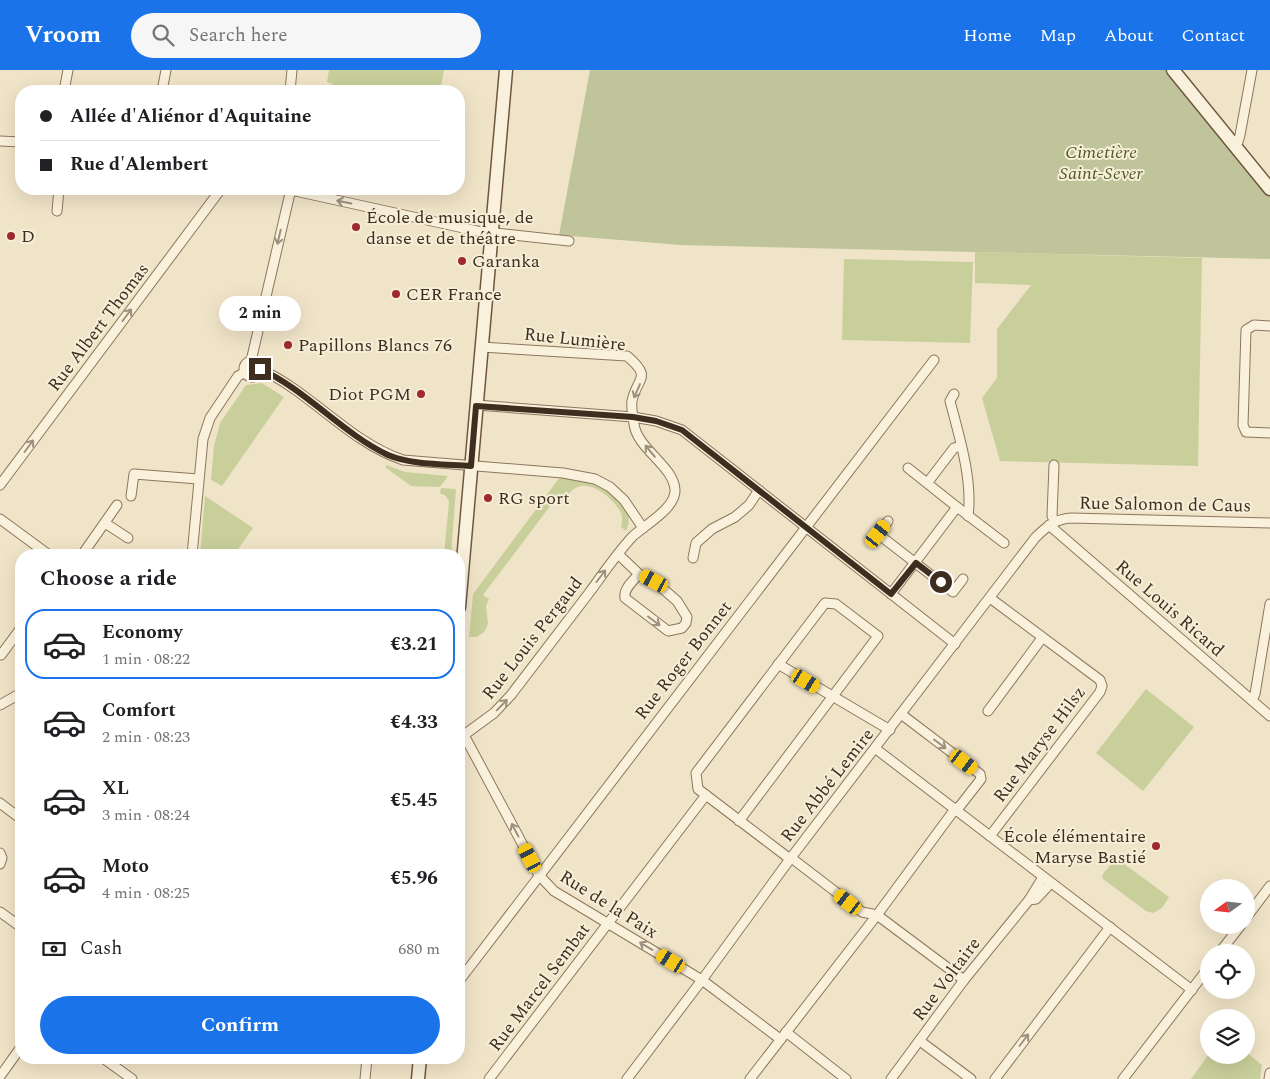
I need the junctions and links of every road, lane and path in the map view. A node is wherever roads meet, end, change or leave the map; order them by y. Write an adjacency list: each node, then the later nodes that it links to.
1 (68, 70): 7 (street)
2 (166, 70): 8 (street)
3 (292, 70): 9 (street)
4 (506, 70): 19 (main road)
5 (1173, 70): 12 (main road)
6 (1252, 70): 12 (street)
7 (65, 85)
8 (163, 85)
9 (291, 85)
10 (0, 140): 11 (street)
11 (15, 141)
12 (1234, 145): 13 (main road)
13 (1270, 190)
14 (58, 195): 18 (street)
15 (217, 195): 37 (street, Rue Albert Thomas, one-way to 15)
16 (288, 195): 24 (street, one-way to 24)
17 (315, 195): 19 (street, one-way to 17)
18 (57, 211)
19 (491, 233): 20 (street); 22 (main road)
20 (569, 241)
21 (1270, 326): 30 (street)
22 (481, 347): 28 (main road); 29 (street, Rue Lumière, one-way to 29)
23 (934, 360): 48 (street, Rue Roger Bonnet)
24 (251, 361): 25 (street); 26 (street)
25 (260, 369): 26 (street); 33 (street)
26 (244, 372): 35 (street)
27 (954, 394): 31 (street)
28 (476, 406): 29 (street); 33 (main road)
29 (633, 417): 38 (street); 49 (street, Rue Louis Pergaud, one-way to 29)
30 (1270, 433)
31 (961, 446): 36 (street); 42 (street)
32 (1054, 465): 45 (street)
33 (471, 466): 49 (street); 55 (main road)
34 (908, 468): 36 (street)
35 (198, 479): 39 (street); 54 (street)
36 (928, 482): 41 (street)
37 (0, 485)
38 (759, 490): 48 (street); 57 (street)
39 (131, 496)
40 (117, 505): 46 (street)
41 (957, 508): 42 (street); 58 (street)
42 (968, 516): 51 (street)
43 (0, 519): 52 (street)
44 (888, 521): 58 (street)
45 (1055, 522): 47 (street, Rue Salomon de Caus); 62 (street, Rue Abbé Lemire); 71 (street, Rue Louis Ricard)
46 (105, 523): 50 (street); 53 (street)
47 (1270, 523)
48 (806, 527): 61 (street); 89 (street, Rue Roger Bonnet)
49 (643, 528): 56 (street, Rue Louis Pergaud)
50 (128, 538)
51 (1004, 543)
52 (41, 549)
53 (86, 549)
54 (192, 549)
55 (464, 549)
56 (618, 554): 59 (street); 77 (street, Rue Louis Pergaud, one-way to 56)
57 (693, 558)
58 (916, 563): 60 (street); 61 (street)
59 (639, 574): 59 (street, one-way to 59)
60 (963, 579)
61 (891, 594): 66 (street)
62 (990, 598): 65 (street, Rue Maryse Hilsz); 66 (street, Rue Abbé Lemire)
63 (1270, 604): 71 (street)
64 (15, 636): 67 (street)
65 (1042, 638): 73 (street); 85 (street, Rue Maryse Hilsz)
66 (955, 644): 74 (street, Rue Abbé Lemire)
67 (1, 655)
68 (778, 664): 70 (street); 70 (street); 80 (street)
69 (15, 696): 72 (street)
70 (833, 697): 76 (street); 84 (street)
71 (1252, 700): 75 (street, Rue Louis Ricard)
72 (0, 705)
73 (988, 711)
74 (901, 714): 76 (street, Rue Abbé Lemire); 82 (street, one-way to 82)
75 (1270, 716)
76 (890, 730): 79 (street, Rue Abbé Lemire)
77 (465, 732)
78 (465, 742): 89 (street, Rue de la Paix, one-way to 78)
79 (876, 749): 82 (street); 87 (street, Rue Abbé Lemire)
80 (706, 795): 84 (street); 98 (street, Rue Marcel Sembat)
81 (0, 803): 83 (street)
82 (955, 809): 85 (street); 96 (street)
83 (15, 815)
84 (739, 820): 87 (street)
85 (990, 836): 90 (street)
86 (0, 852): 88 (street)
87 (790, 859): 96 (street); 104 (street, Rue Abbé Lemire)
88 (0, 864)
89 (538, 874): 98 (street, Rue de la Paix); 102 (street, Rue Roger Bonnet)
90 (1043, 877): 91 (street); 93 (street, Rue Voltaire)
91 (1051, 883): 93 (street, Rue Voltaire); 99 (street)
92 (1270, 886): 94 (street)
93 (1029, 900): 105 (street, Rue Voltaire)
94 (1255, 906)
95 (0, 912): 97 (street)
96 (877, 915): 105 (street); 107 (street)
97 (15, 923)
98 (607, 923): 104 (street, Rue de la Paix, one-way to 98); 118 (street, Rue Marcel Sembat)
99 (1110, 928): 106 (street); 124 (street, one-way to 99)
100 (1234, 934): 101 (street)
101 (1226, 944)
102 (465, 973)
103 (1200, 979): 106 (street)
104 (702, 980): 107 (street, Rue de la Paix); 119 (street, Rue Abbé Lemire)
105 (964, 980): 108 (street, Rue Voltaire)
106 (1192, 990): 125 (street)
107 (783, 1035): 120 (street); 121 (street, Rue de la Paix)
108 (920, 1041): 122 (street, Rue Voltaire); 123 (street)
109 (15, 1055): 114 (street)
110 (111, 1064): 115 (street)
111 (366, 1064): 116 (street)
112 (419, 1064): 117 (main road)
113 (1270, 1073): 126 (street)
114 (0, 1074)
115 (132, 1079)
116 (365, 1079)
117 (418, 1079)
118 (488, 1079)
119 (627, 1079)
120 (750, 1079)
121 (846, 1079)
122 (891, 1079)
123 (971, 1079)
124 (995, 1079)
125 (1124, 1079)
126 (1269, 1079)

